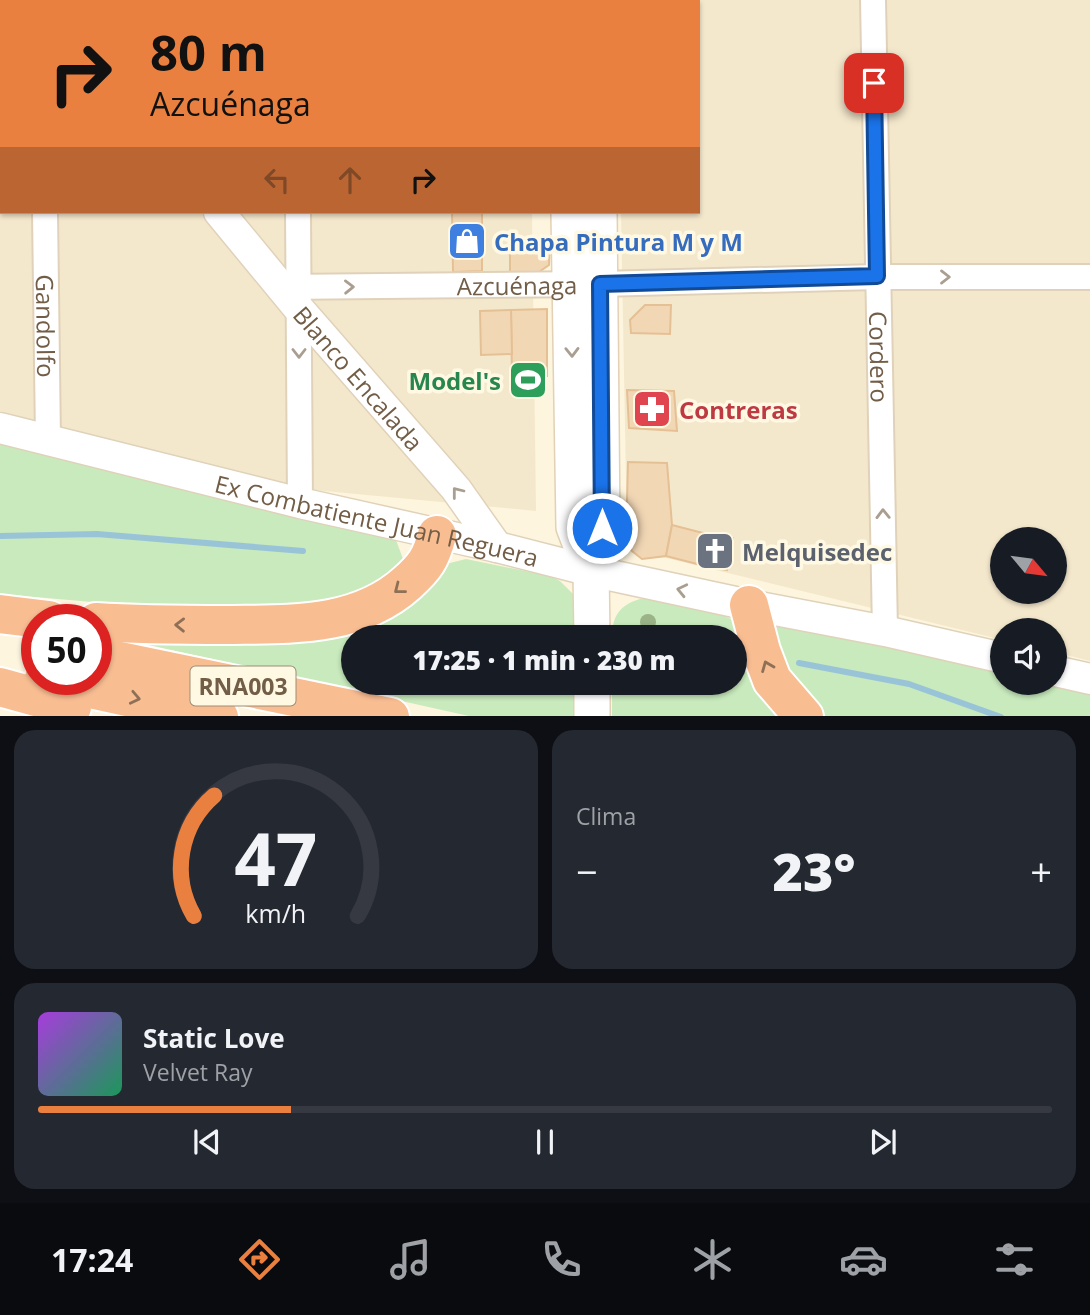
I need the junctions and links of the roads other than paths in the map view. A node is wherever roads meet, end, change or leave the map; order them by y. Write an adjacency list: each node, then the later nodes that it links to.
1 (873, 0): 7 (street, Cordero)
2 (45, 214): 12 (street, Gandolfo)
3 (221, 214): 10 (street, Blanco Encalada)
4 (298, 214): 10 (street)
5 (569, 214): 9 (main road)
6 (599, 214): 9 (main road)
7 (877, 276): 8 (street, Azcuénaga, one-way to 8); 9 (street, Azcuénaga); 22 (street, Cordero, one-way to 7)
8 (1090, 277)
9 (585, 284): 10 (street, Azcuénaga, one-way to 9); 16 (main road)
10 (293, 294): 13 (street, one-way to 13); 15 (street, Blanco Encalada, one-way to 10)
11 (0, 428): 12 (street, Ex Combatiente Juan Reguera)
12 (48, 441): 13 (street, Ex Combatiente Juan Reguera)
13 (300, 503): 14 (street, Ex Combatiente Juan Reguera)
14 (437, 535): 15 (street, Ex Combatiente Juan Reguera); 20 (highway, one-way to 20)
15 (497, 547): 16 (street, Ex Combatiente Juan Reguera)
16 (591, 571): 17 (street, Ex Combatiente Juan Reguera, one-way to 16); 21 (main road)
17 (749, 605): 22 (street, Ex Combatiente Juan Reguera); 38 (highway, one-way to 17)
18 (0, 614): 19 (highway)
19 (21, 617)
20 (112, 622)
21 (592, 625)
22 (885, 631): 25 (street, Ex Combatiente Juan Reguera)
23 (0, 637): 24 (highway)
24 (21, 641)
25 (990, 656)
26 (112, 659): 36 (highway, RNA003)
27 (0, 670): 28 (highway)
28 (21, 674)
29 (1067, 674): 30 (street)
30 (1090, 679)
31 (0, 687): 34 (highway)
32 (112, 693): 35 (highway, RNA003, one-way to 35)
33 (592, 695): 37 (main road)
34 (105, 716)
35 (219, 716)
36 (390, 716)
37 (592, 716)
38 (804, 716)

